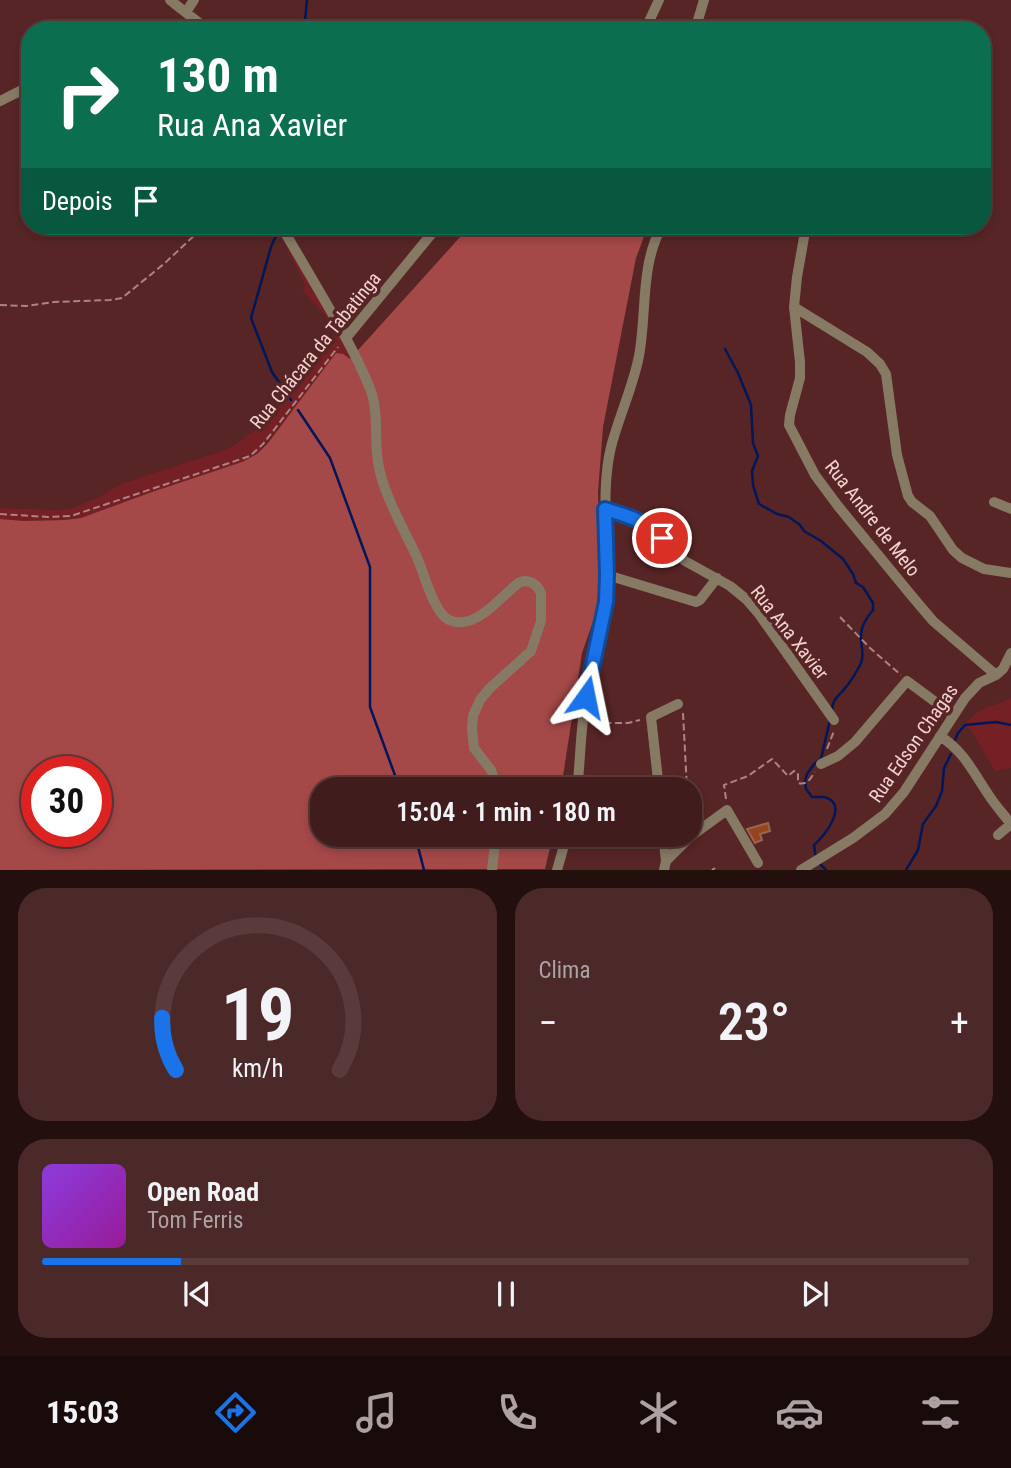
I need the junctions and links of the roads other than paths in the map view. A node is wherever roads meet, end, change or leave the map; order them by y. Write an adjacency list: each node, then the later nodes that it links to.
1 (170, 0): 5 (street)
2 (194, 0): 5 (street)
3 (659, 0): 7 (street)
4 (704, 0): 8 (street)
5 (186, 12): 6 (street)
6 (197, 21)
7 (649, 21)
8 (698, 21)
9 (21, 90): 10 (street)
10 (0, 101)
11 (286, 235): 16 (street)
12 (431, 235): 16 (street, Rua Chácara da Tabatinga)
13 (657, 235): 18 (street)
14 (804, 235): 15 (street, Rua Andre de Melo)
15 (794, 307): 20 (street); 24 (street, Rua Andre de Melo)
16 (346, 338): 30 (street)
17 (994, 502): 19 (street)
18 (605, 509): 21 (street); 22 (street, Rua Ana Xavier)
19 (1011, 509)
20 (1011, 573)
21 (607, 575): 22 (street); 31 (street)
22 (717, 578): 27 (street, Rua Ana Xavier)
23 (1011, 653): 24 (street, Rua Edson Chagas)
24 (996, 675): 26 (street, Rua Edson Chagas)
25 (678, 704): 32 (street)
26 (953, 715): 28 (street, Rua Edson Chagas); 29 (street)
27 (832, 718)
28 (940, 736): 33 (street); 41 (street, Rua Edson Chagas)
29 (821, 764)
30 (493, 777)
31 (578, 777)
32 (658, 777)
33 (998, 835)
34 (495, 847): 39 (street)
35 (564, 847): 40 (street)
36 (665, 847): 38 (street)
37 (758, 863): 38 (street)
38 (665, 865)
39 (492, 870)
40 (557, 870)
41 (801, 870)

